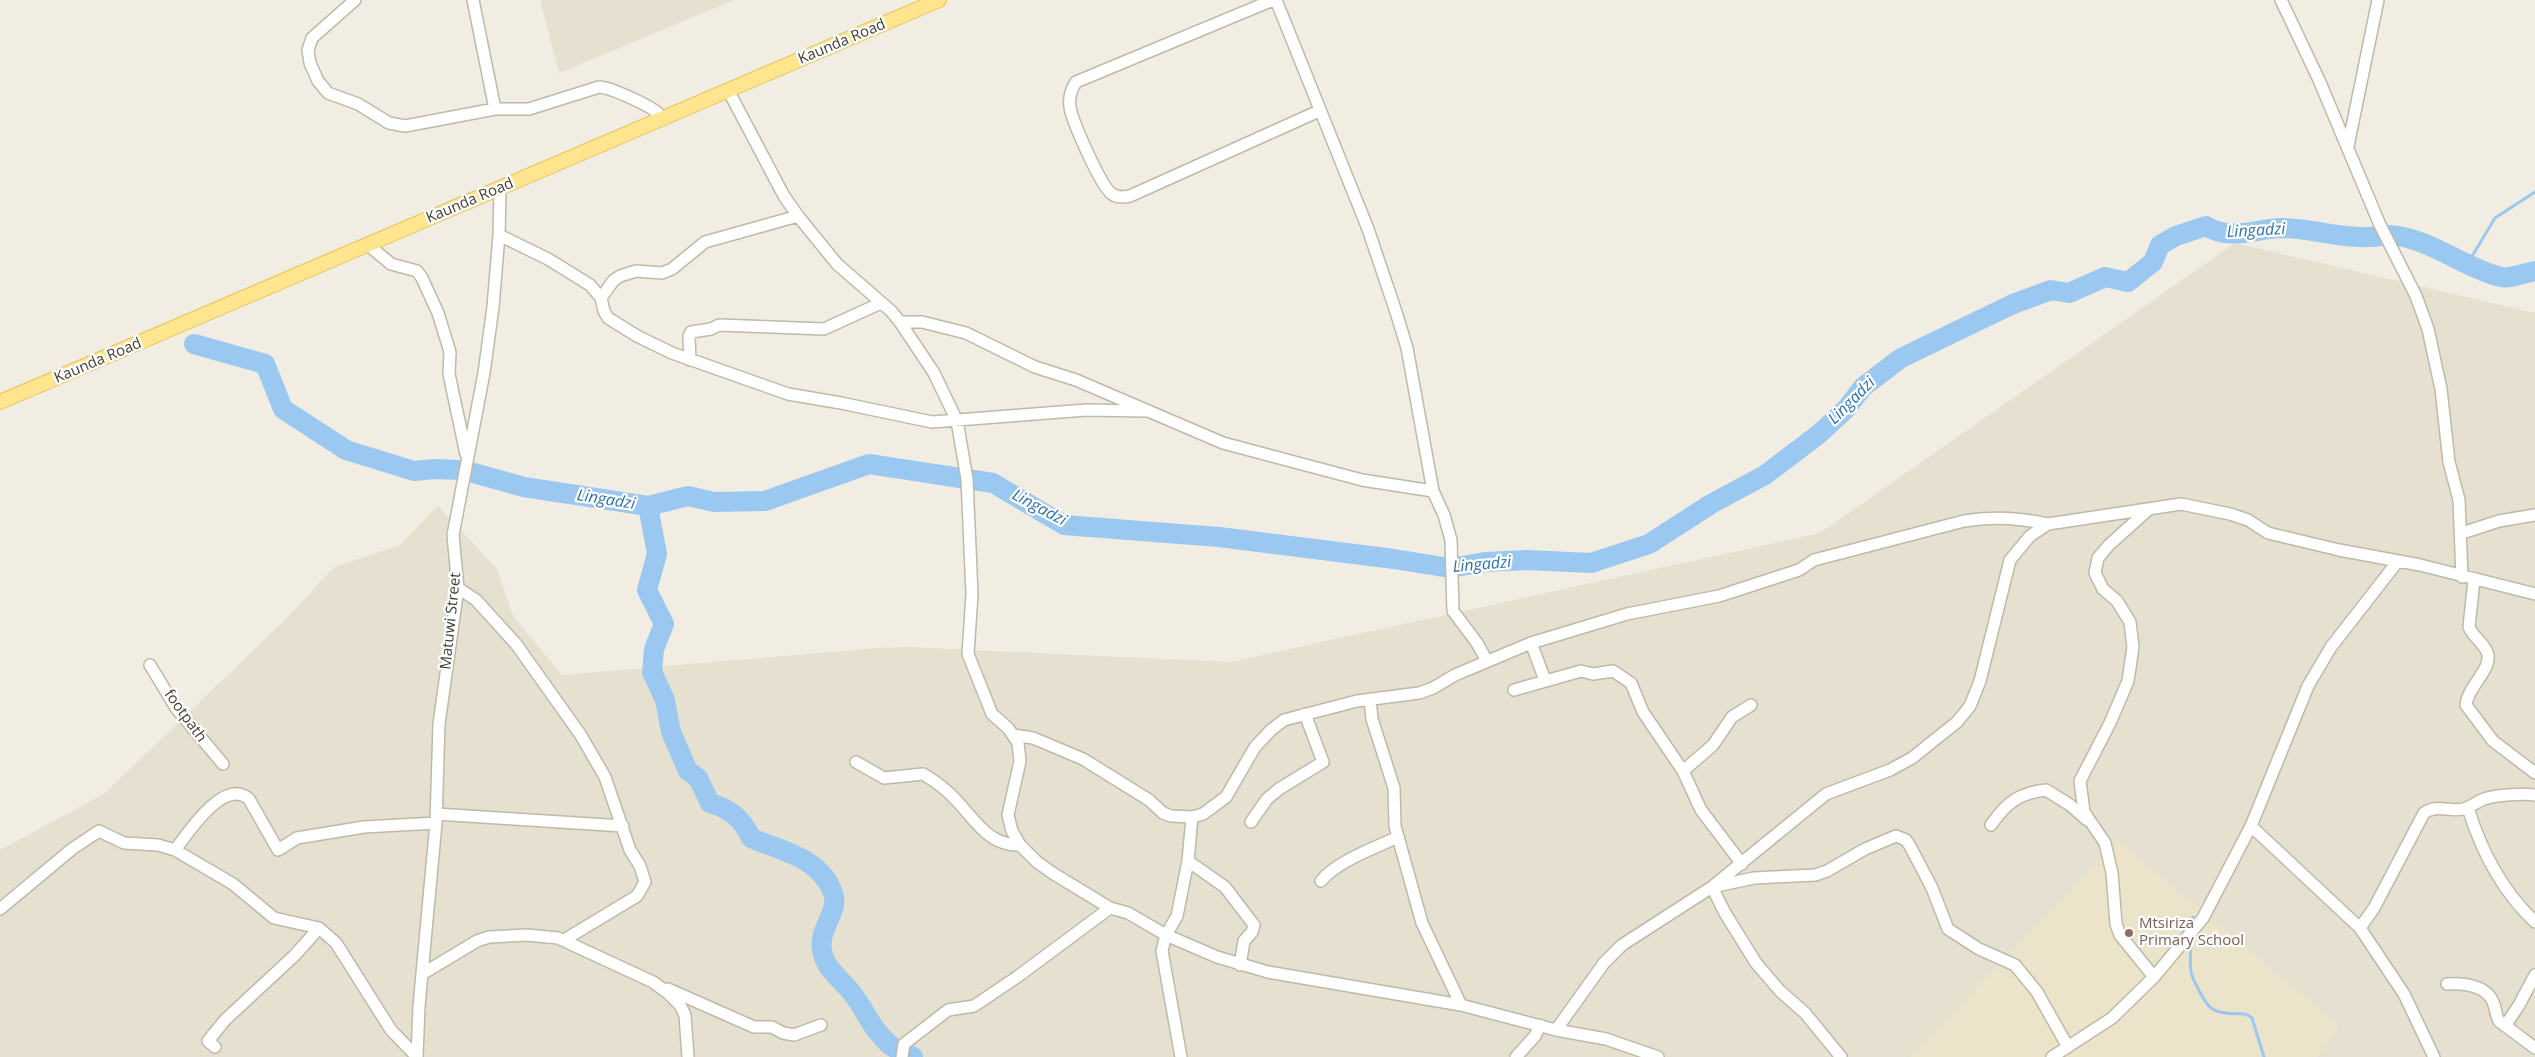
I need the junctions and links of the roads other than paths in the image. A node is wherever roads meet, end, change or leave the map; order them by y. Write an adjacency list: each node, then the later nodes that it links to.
1 (356, 0): 8 (street)
2 (472, 0): 8 (street)
3 (939, 0): 7 (main road, Kaunda Road)
4 (1274, 0): 9 (street); 9 (street)
5 (2281, 0): 11 (street)
6 (2378, 0): 11 (street)
7 (728, 90): 10 (main road, Kaunda Road); 13 (street)
8 (494, 109): 10 (street)
9 (1319, 110): 24 (street)
10 (659, 120): 12 (main road, Kaunda Road)
11 (2348, 146): 28 (street)
12 (500, 189): 14 (street, Matuwi Street); 15 (main road, Kaunda Road)
13 (798, 216): 16 (street); 17 (street)
14 (499, 235): 16 (street); 23 (street, Matuwi Street)
15 (367, 244): 20 (main road, Kaunda Road); 23 (street)
16 (601, 298): 19 (street)
17 (881, 302): 18 (street); 19 (street)
18 (900, 322): 21 (street); 22 (street)
19 (690, 360): 22 (street)
20 (0, 402)
21 (1146, 411): 22 (street); 24 (street)
22 (957, 421): 42 (street)
23 (466, 455): 32 (street, Matuwi Street)
24 (1433, 490): 35 (street)
25 (2152, 507): 27 (street); 29 (street); 51 (street)
26 (2535, 514): 28 (street)
27 (2048, 524): 34 (street); 60 (street)
28 (2462, 533): 30 (street)
29 (2398, 561): 30 (street); 55 (street)
30 (2462, 577): 31 (street)
31 (2474, 580): 33 (street); 46 (street)
32 (458, 588): 50 (street, Matuwi Street); 54 (street)
33 (2535, 594)
34 (1531, 643): 35 (street); 37 (street)
35 (1487, 661): 39 (street)
36 (150, 664): 44 (street, footpath)
37 (1545, 680): 38 (street); 45 (street)
38 (1514, 690)
39 (1370, 699): 41 (street); 56 (street)
40 (1752, 705): 45 (street)
41 (1305, 714): 49 (street); 52 (street)
42 (1013, 735): 49 (street); 57 (street)
43 (856, 762): 57 (street)
44 (222, 764)
45 (1682, 771): 60 (street)
46 (2535, 773)
47 (2535, 796): 48 (street)
48 (2468, 808): 65 (street); 67 (street)
49 (1192, 817): 59 (street)
50 (436, 818): 54 (street); 58 (street); 71 (street, Matuwi Street)
51 (2088, 821): 53 (street); 73 (street)
52 (1251, 822)
53 (1991, 825)
54 (622, 826): 69 (street)
55 (2251, 826): 67 (street); 73 (street)
56 (1398, 837): 61 (street); 76 (street)
57 (1020, 845): 63 (street)
58 (175, 850): 64 (street); 66 (street)
59 (1188, 861): 68 (street); 70 (street)
60 (1742, 864): 62 (street)
61 (1321, 881)
62 (1712, 887): 80 (street); 82 (street); 90 (street)
63 (1110, 908): 68 (street); 86 (street)
64 (0, 909)
65 (2535, 922)
66 (319, 928): 81 (street); 84 (street)
67 (2360, 928): 92 (street)
68 (1166, 935): 70 (street); 87 (street)
69 (564, 940): 71 (street); 74 (street)
70 (1240, 965): 76 (street)
71 (422, 974): 84 (street, Matuwi Street)
72 (2535, 975): 79 (street)
73 (2154, 976): 82 (street)
74 (653, 982): 77 (street); 85 (street)
75 (2447, 984): 79 (street)
76 (1461, 1005): 78 (street)
77 (821, 1025)
78 (1540, 1025): 80 (street); 88 (street)
79 (2504, 1026): 83 (street)
80 (1556, 1030): 89 (street)
81 (215, 1047)
82 (2068, 1047): 91 (street)
83 (2535, 1048)
84 (417, 1057)
85 (688, 1057)
86 (902, 1057)
87 (1181, 1057)
88 (1516, 1057)
89 (1658, 1057)
90 (1841, 1057)
91 (2052, 1057)
92 (2434, 1057)

